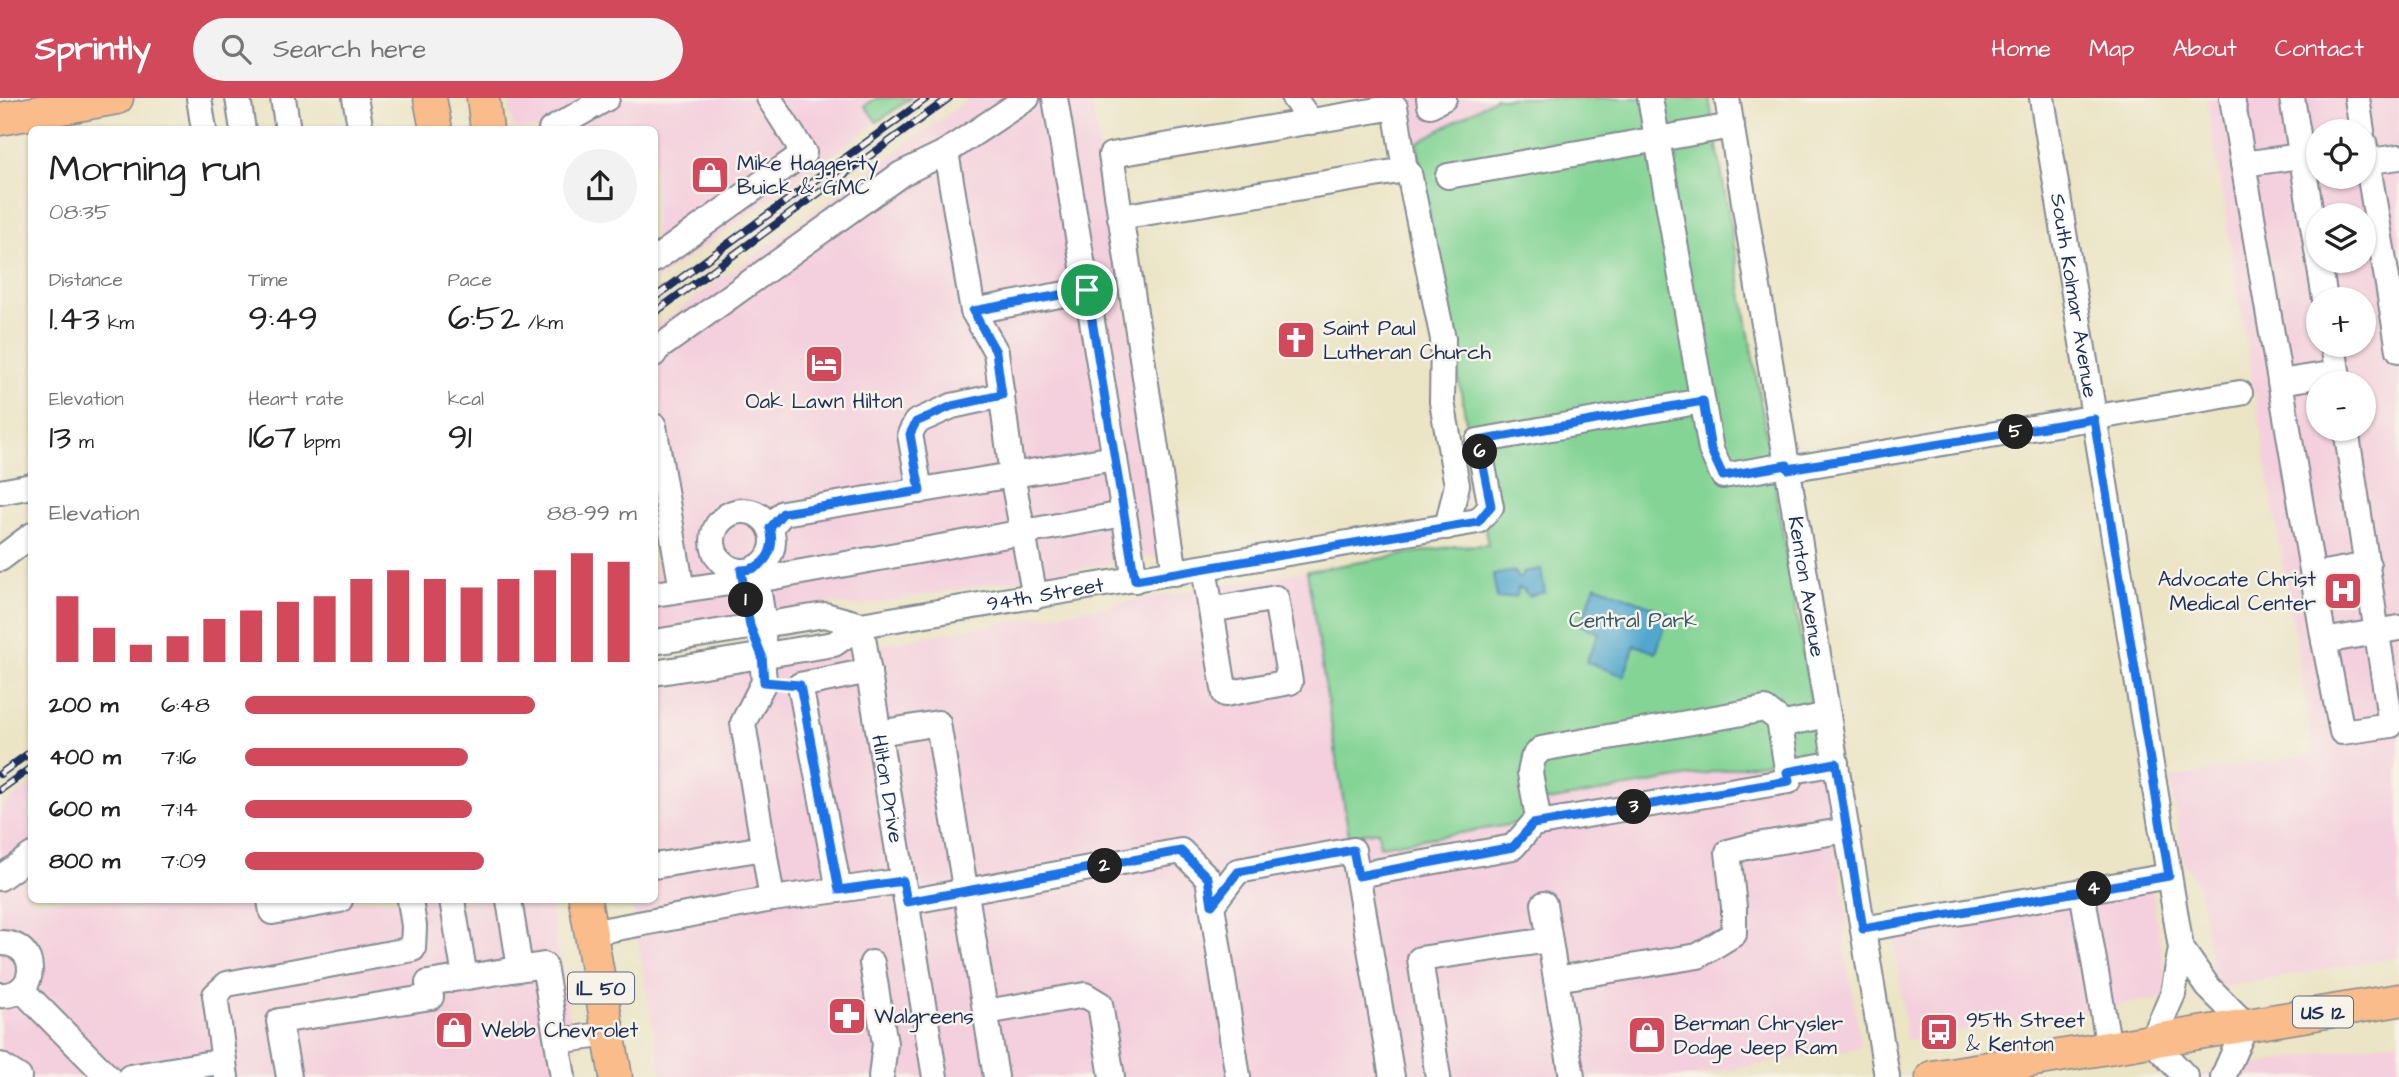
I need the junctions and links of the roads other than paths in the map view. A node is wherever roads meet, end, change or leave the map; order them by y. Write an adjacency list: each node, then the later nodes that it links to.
1 (117, 98): 21 (main road)
2 (198, 98): 24 (street)
3 (238, 98): 25 (street)
4 (283, 98): 26 (street)
5 (355, 98): 27 (street)
6 (430, 98): 28 (main road)
7 (483, 98): 29 (main road)
8 (607, 98): 30 (street)
9 (769, 98): 44 (street)
10 (1027, 98): 34 (street)
11 (1055, 98): 47 (street)
12 (1294, 98): 23 (street)
13 (1429, 98): 14 (street)
14 (1444, 98)
15 (1650, 98): 33 (street)
16 (1727, 98): 31 (street, Kenton Avenue)
17 (2042, 98): 57 (street, South Kolmar Avenue)
18 (2232, 98): 38 (street)
19 (2291, 98): 32 (street)
20 (2357, 98): 22 (street)
21 (0, 119)
22 (2360, 119)
23 (1311, 121): 39 (street); 43 (street)
24 (203, 126)
25 (242, 126)
26 (287, 126)
27 (360, 126)
28 (435, 126)
29 (487, 126)
30 (558, 126)
31 (1732, 126): 33 (street); 61 (street, Kenton Avenue)
32 (2306, 138)
33 (1657, 139): 40 (street); 56 (street)
34 (946, 152): 48 (street); 50 (street)
35 (2376, 156): 36 (street)
36 (2399, 157)
37 (2306, 158): 38 (street)
38 (2243, 164): 53 (street)
39 (1405, 170): 43 (street); 67 (street)
40 (1448, 176)
41 (2316, 189): 46 (street)
42 (2373, 189): 45 (street)
43 (1120, 217): 74 (street)
44 (658, 257)
45 (2393, 270): 49 (street)
46 (2324, 287)
47 (1087, 290): 48 (street); 60 (street)
48 (973, 311): 55 (street)
49 (2396, 317): 51 (street)
50 (658, 348)
51 (2399, 350)
52 (2306, 380): 53 (street)
53 (2280, 382): 76 (street)
54 (2240, 393): 57 (street)
55 (1002, 395): 62 (street); 64 (street)
56 (1703, 401): 61 (street); 67 (street, 94th Street)
57 (2094, 419): 61 (street); 103 (street, South Kolmar Avenue)
58 (2348, 441): 72 (street)
59 (658, 449): 78 (street)
60 (1115, 458): 62 (street); 66 (street)
61 (1788, 467): 92 (street, Kenton Avenue)
62 (1012, 475): 64 (street); 69 (street)
63 (28, 487): 65 (street)
64 (920, 491): 68 (street)
65 (0, 492)
66 (1124, 514): 69 (street); 77 (street)
67 (1447, 527): 73 (street, 94th Street)
68 (770, 528): 75 (street); 75 (street)
69 (1023, 532): 75 (street); 80 (street)
70 (28, 539): 71 (street)
71 (0, 559)
72 (2368, 565): 76 (street); 84 (street)
73 (1204, 568): 74 (street, 94th Street); 81 (street)
74 (1175, 573): 77 (street, 94th Street)
75 (749, 575): 78 (street); 83 (street)
76 (2312, 575): 85 (street)
77 (1135, 580): 80 (street, 94th Street)
78 (682, 590): 79 (street)
79 (658, 593)
80 (1035, 597): 82 (street, 94th Street)
81 (1211, 610)
82 (862, 625): 83 (street, 94th Street); 87 (street, 94th Street); 88 (street, Hilton Drive)
83 (757, 626): 86 (street, 94th Street); 87 (street)
84 (2388, 630): 85 (street); 85 (street)
85 (2324, 640)
86 (658, 641)
87 (762, 656): 89 (street, 94th Street); 90 (street)
88 (869, 671): 91 (street); 94 (street, Hilton Drive)
89 (658, 672)
90 (764, 682): 91 (street); 99 (street)
91 (800, 685): 105 (street)
92 (1828, 715): 93 (street); 95 (street, Kenton Avenue)
93 (1780, 725): 96 (street); 97 (street)
94 (879, 733): 107 (street, Hilton Drive); 108 (street)
95 (1836, 763): 96 (street); 98 (street, Kenton Avenue)
96 (1787, 772): 97 (street)
97 (1539, 823): 102 (street)
98 (1847, 830): 118 (street, Kenton Avenue); 125 (street)
99 (764, 848): 101 (street); 109 (street)
100 (28, 858): 104 (street)
101 (658, 865)
102 (1358, 876): 117 (street); 151 (street)
103 (2169, 876): 106 (street); 122 (street, South Kolmar Avenue)
104 (0, 878)
105 (839, 890): 107 (street); 109 (street)
106 (2082, 891): 118 (street); 135 (street)
107 (905, 892): 108 (street); 147 (street, Hilton Drive)
108 (966, 892): 117 (street); 129 (street)
109 (772, 899): 119 (street)
110 (270, 903): 111 (street)
111 (323, 903)
112 (410, 903): 138 (street)
113 (453, 903): 124 (street)
114 (509, 903): 123 (street)
115 (585, 903): 119 (main road, IL 50)
116 (1544, 904): 120 (street)
117 (1212, 905): 150 (street)
118 (1863, 929): 154 (street, Kenton Avenue)
119 (590, 933): 132 (main road, IL 50)
120 (1549, 940): 125 (street); 152 (street)
121 (0, 943): 126 (street)
122 (2181, 948): 131 (street, South Kolmar Avenue); 134 (street, South Kolmar Avenue)
123 (520, 968): 124 (street); 133 (street)
124 (465, 977): 142 (street)
125 (1556, 979): 153 (street)
126 (11, 992): 140 (street)
127 (861, 999): 146 (street)
128 (2399, 1000): 131 (main road, US 12)
129 (986, 1012): 148 (street); 149 (street)
130 (866, 1024): 145 (street)
131 (2246, 1025): 134 (main road, US 12); 157 (street)
132 (609, 1034): 133 (street); 144 (main road, IL 50)
133 (557, 1041): 143 (street)
134 (2152, 1041): 135 (main road, US 12); 156 (street)
135 (2109, 1048): 137 (main road, US 12)
136 (0, 1065): 139 (street)
137 (2052, 1067): 155 (main road, US 12)
138 (225, 1069): 141 (street)
139 (19, 1077)
140 (108, 1077)
141 (130, 1077)
142 (289, 1077)
143 (563, 1077)
144 (616, 1077)
145 (875, 1077)
146 (881, 1077)
147 (936, 1077)
148 (996, 1077)
149 (1111, 1077)
150 (1238, 1077)
151 (1392, 1077)
152 (1438, 1077)
153 (1572, 1077)
154 (1887, 1077)
155 (1932, 1077)
156 (2186, 1077)
157 (2223, 1077)

